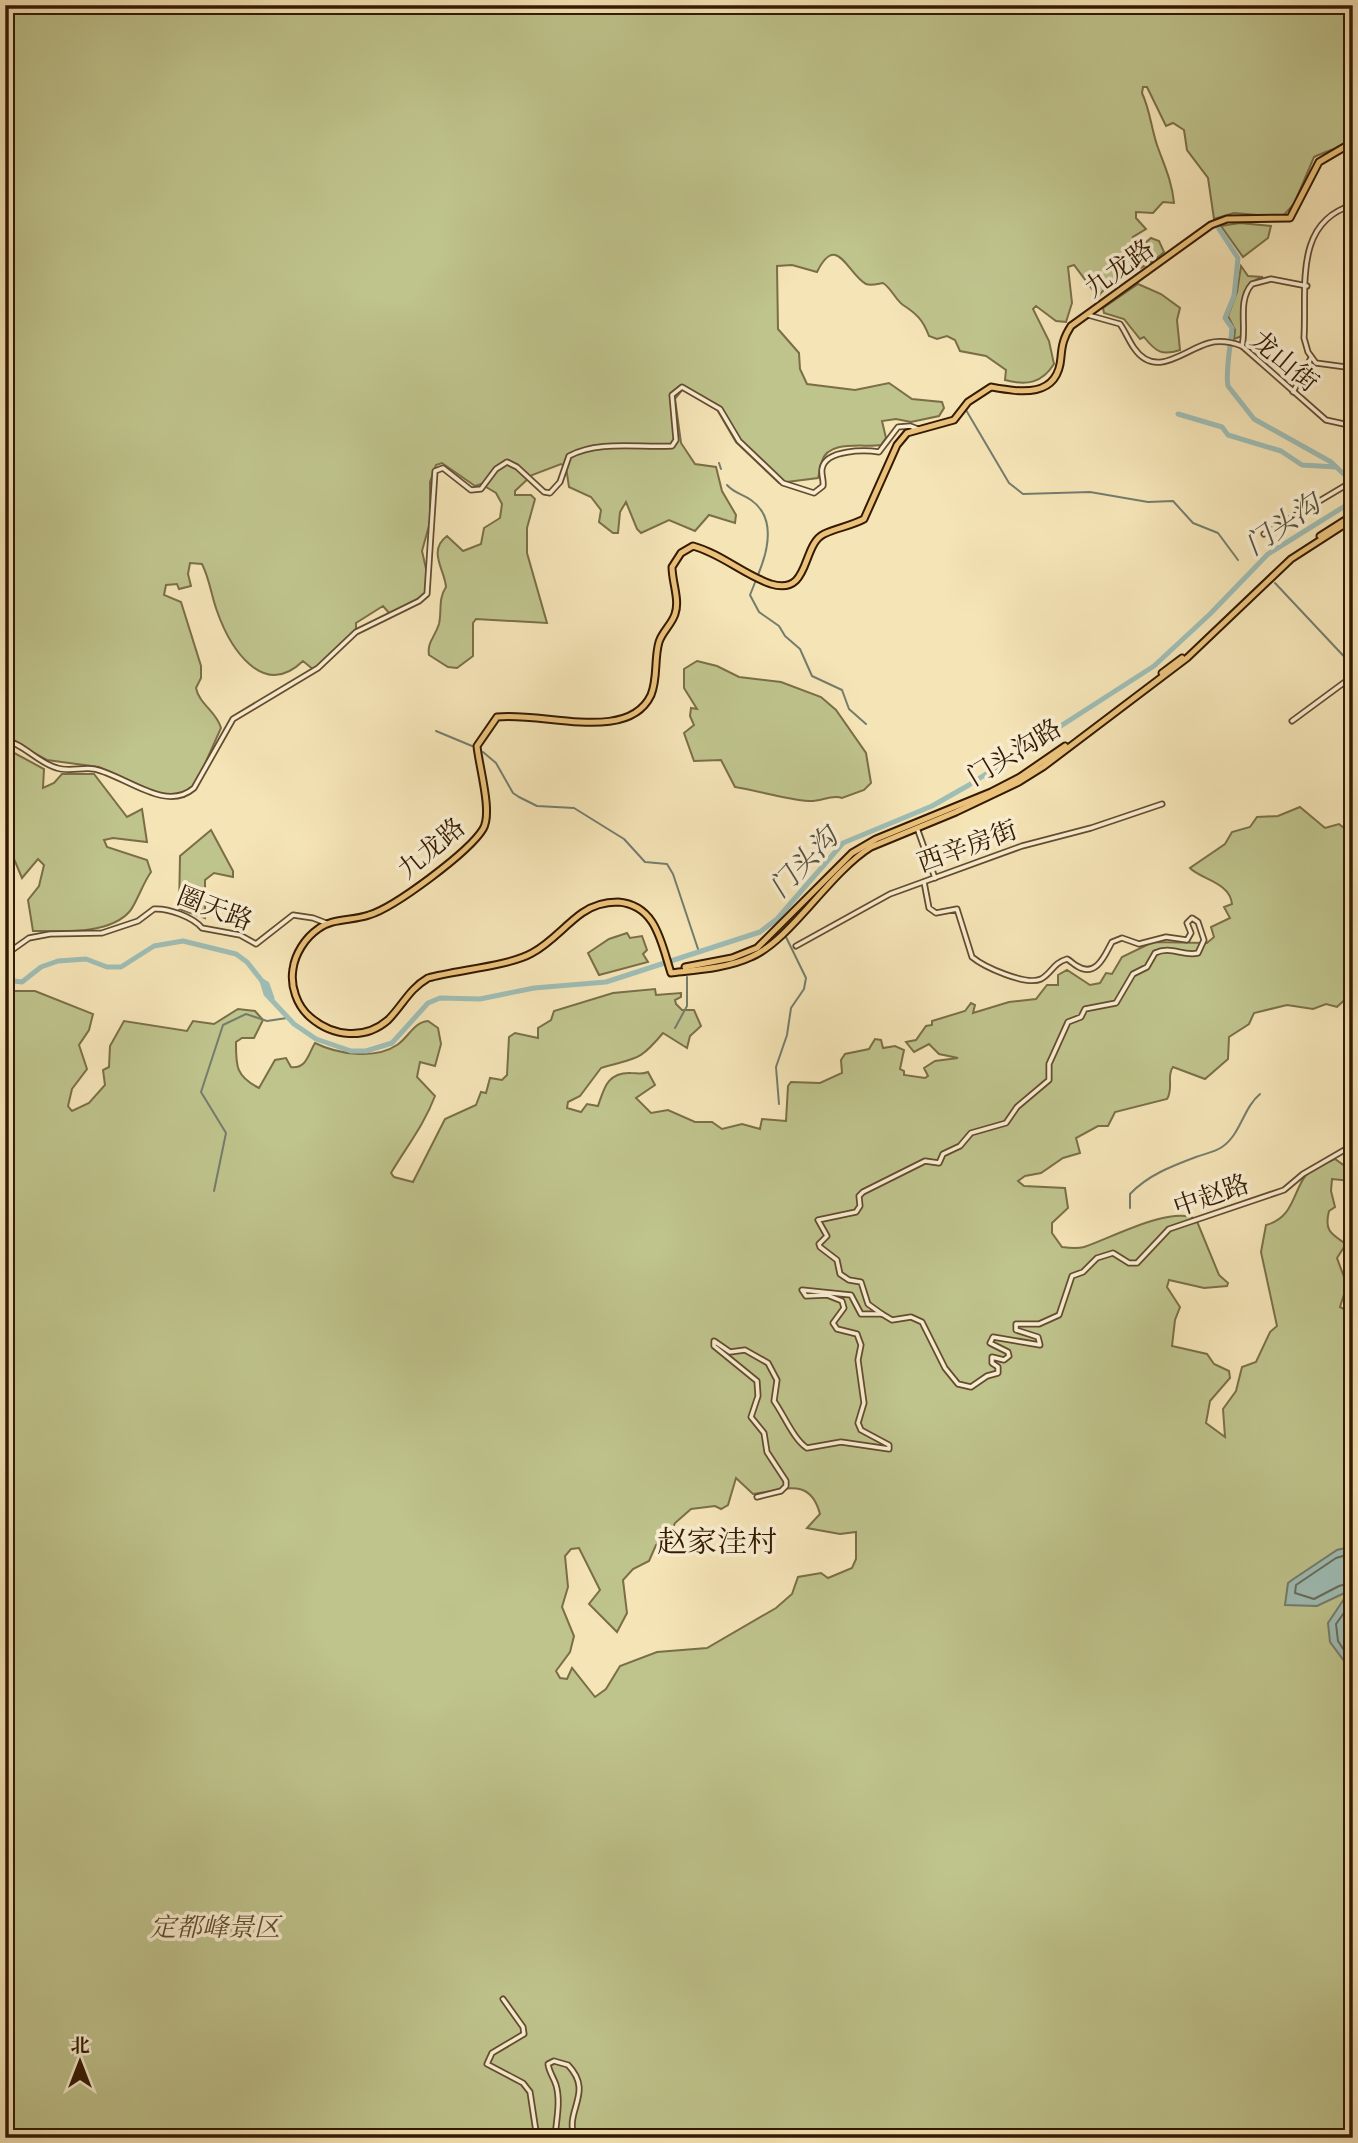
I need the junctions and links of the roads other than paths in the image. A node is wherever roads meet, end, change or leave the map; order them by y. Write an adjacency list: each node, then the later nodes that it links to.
1 (1353, 142): 4 (main road, 九龙路)
2 (1353, 205): 3 (street)
3 (1307, 286): 5 (street); 6 (street)
4 (1086, 315): 5 (street, 龙山街); 10 (main road, 九龙路)
5 (1242, 346): 8 (street, 龙山街)
6 (1311, 358): 7 (street); 8 (street)
7 (1353, 369)
8 (1293, 392): 9 (street, 龙山街)
9 (1353, 426)
10 (919, 430): 16 (street, 九龙路); 21 (main road, 九龙路)
11 (1353, 481): 13 (street)
12 (1353, 517): 18 (main road, 门头沟路); 24 (main road, 门头沟路)
13 (1264, 534)
14 (1353, 676): 15 (street)
15 (1293, 721)
16 (5, 740)
17 (1162, 804): 19 (street, 西辛房街)
18 (917, 828): 19 (street); 24 (main road, 门头沟路)
19 (935, 878): 20 (street, 西辛房街)
20 (924, 882): 22 (street, 西辛房街); 26 (street)
21 (328, 924): 23 (street, 圈天路); 24 (main road, 九龙路)
22 (796, 946)
23 (5, 955)
24 (670, 970)
25 (1353, 1145): 26 (street, 中赵路)
26 (882, 1314): 27 (street, 中赵路)
27 (757, 1497)
28 (503, 1999): 31 (street)
29 (300, 2138): 30 (street)
30 (322, 2138)
31 (537, 2138)
32 (555, 2138): 33 (street)
33 (575, 2138)

